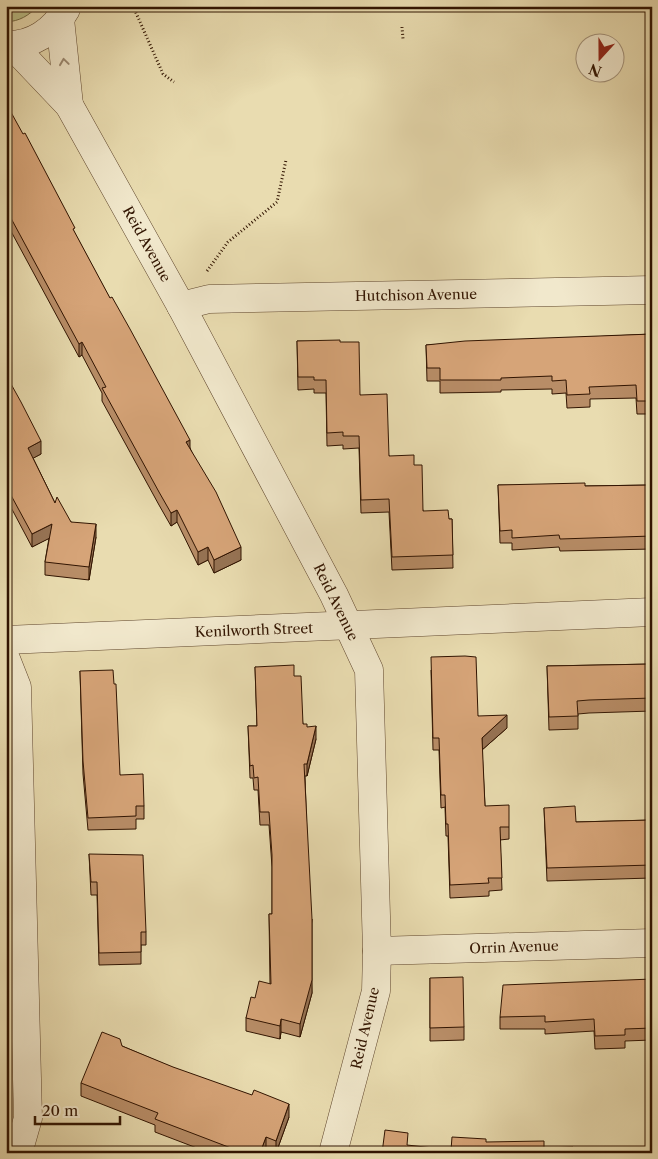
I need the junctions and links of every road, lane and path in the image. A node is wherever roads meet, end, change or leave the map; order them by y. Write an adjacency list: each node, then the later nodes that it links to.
1 (133, 6): 6 (path)
2 (63, 13): 5 (street); 7 (street, Reid Avenue, one-way to 2)
3 (402, 27): 4 (path)
4 (403, 39)
5 (9, 45): 7 (street, Reid Avenue)
6 (174, 82)
7 (69, 105): 11 (street, Reid Avenue)
8 (286, 160): 9 (path)
9 (202, 276)
10 (652, 290): 11 (street, Hutchison Avenue)
11 (181, 306): 13 (street, Reid Avenue)
12 (652, 612): 13 (street, Kenilworth Street)
13 (350, 627): 14 (street, Kenilworth Street); 17 (street, Reid Avenue)
14 (6, 640)
15 (6, 659): 18 (street)
16 (652, 943): 17 (street, Orrin Avenue)
17 (377, 951): 19 (street, Reid Avenue)
18 (18, 1153)
19 (333, 1153)

